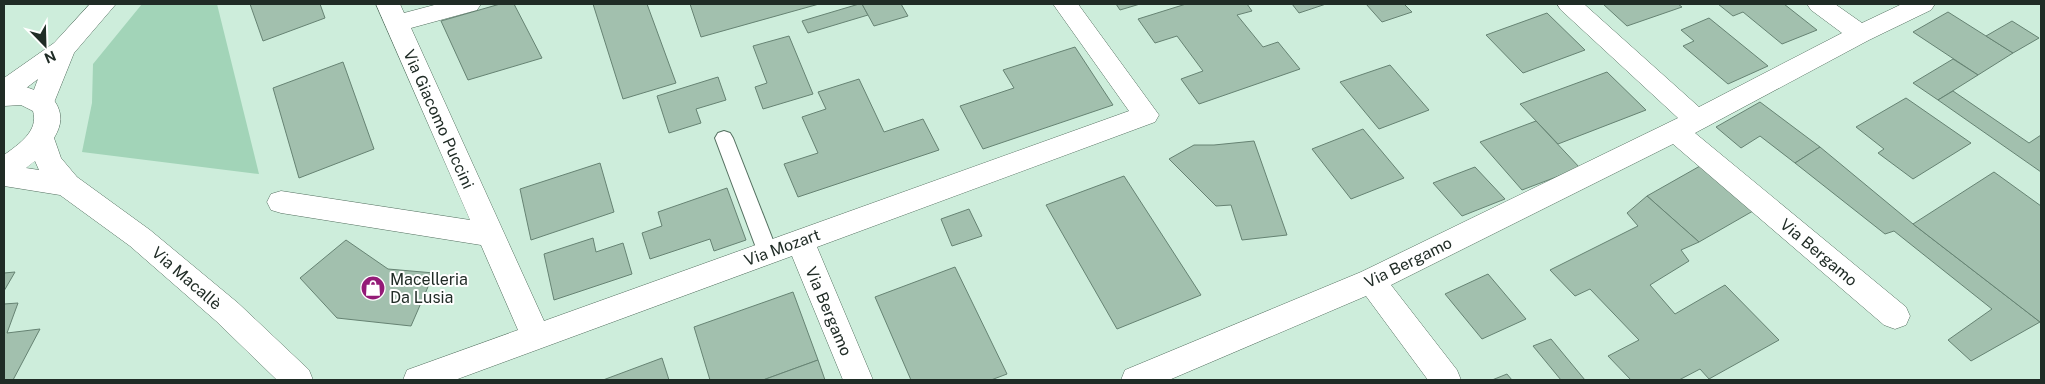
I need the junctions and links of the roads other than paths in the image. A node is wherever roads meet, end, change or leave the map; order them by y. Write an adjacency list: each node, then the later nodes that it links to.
1 (104, 4): 9 (street)
2 (469, 4): 7 (street)
3 (1065, 4): 21 (street, Via Mozart)
4 (1569, 4): 13 (street, Via Bergamo)
5 (1819, 4): 8 (street)
6 (1923, 4): 8 (street, Via Bergamo)
7 (392, 13): 20 (street, Via Giacomo Puccini)
8 (1860, 34): 13 (street, Via Bergamo)
9 (63, 49): 10 (street); 12 (street)
10 (4, 91)
11 (4, 96): 12 (street)
12 (42, 103): 14 (street)
13 (1685, 125): 23 (street, Via Bergamo); 24 (street, Via Bergamo)
14 (41, 138): 16 (street); 18 (street, Via Macallè)
15 (724, 138): 22 (lane)
16 (4, 168)
17 (4, 175): 18 (street, Via Macallè)
18 (67, 185): 26 (street, Via Macallè)
19 (281, 202): 20 (street)
20 (490, 235): 25 (street, Via Giacomo Puccini)
21 (800, 241): 22 (street, Via Mozart); 28 (street, Via Bergamo)
22 (768, 253): 25 (street, Via Mozart)
23 (1371, 281): 29 (street, Via Bergamo); 30 (street)
24 (1895, 316)
25 (536, 337): 27 (street, Via Mozart)
26 (298, 380)
27 (418, 380)
28 (858, 380)
29 (1136, 380)
30 (1446, 380)

